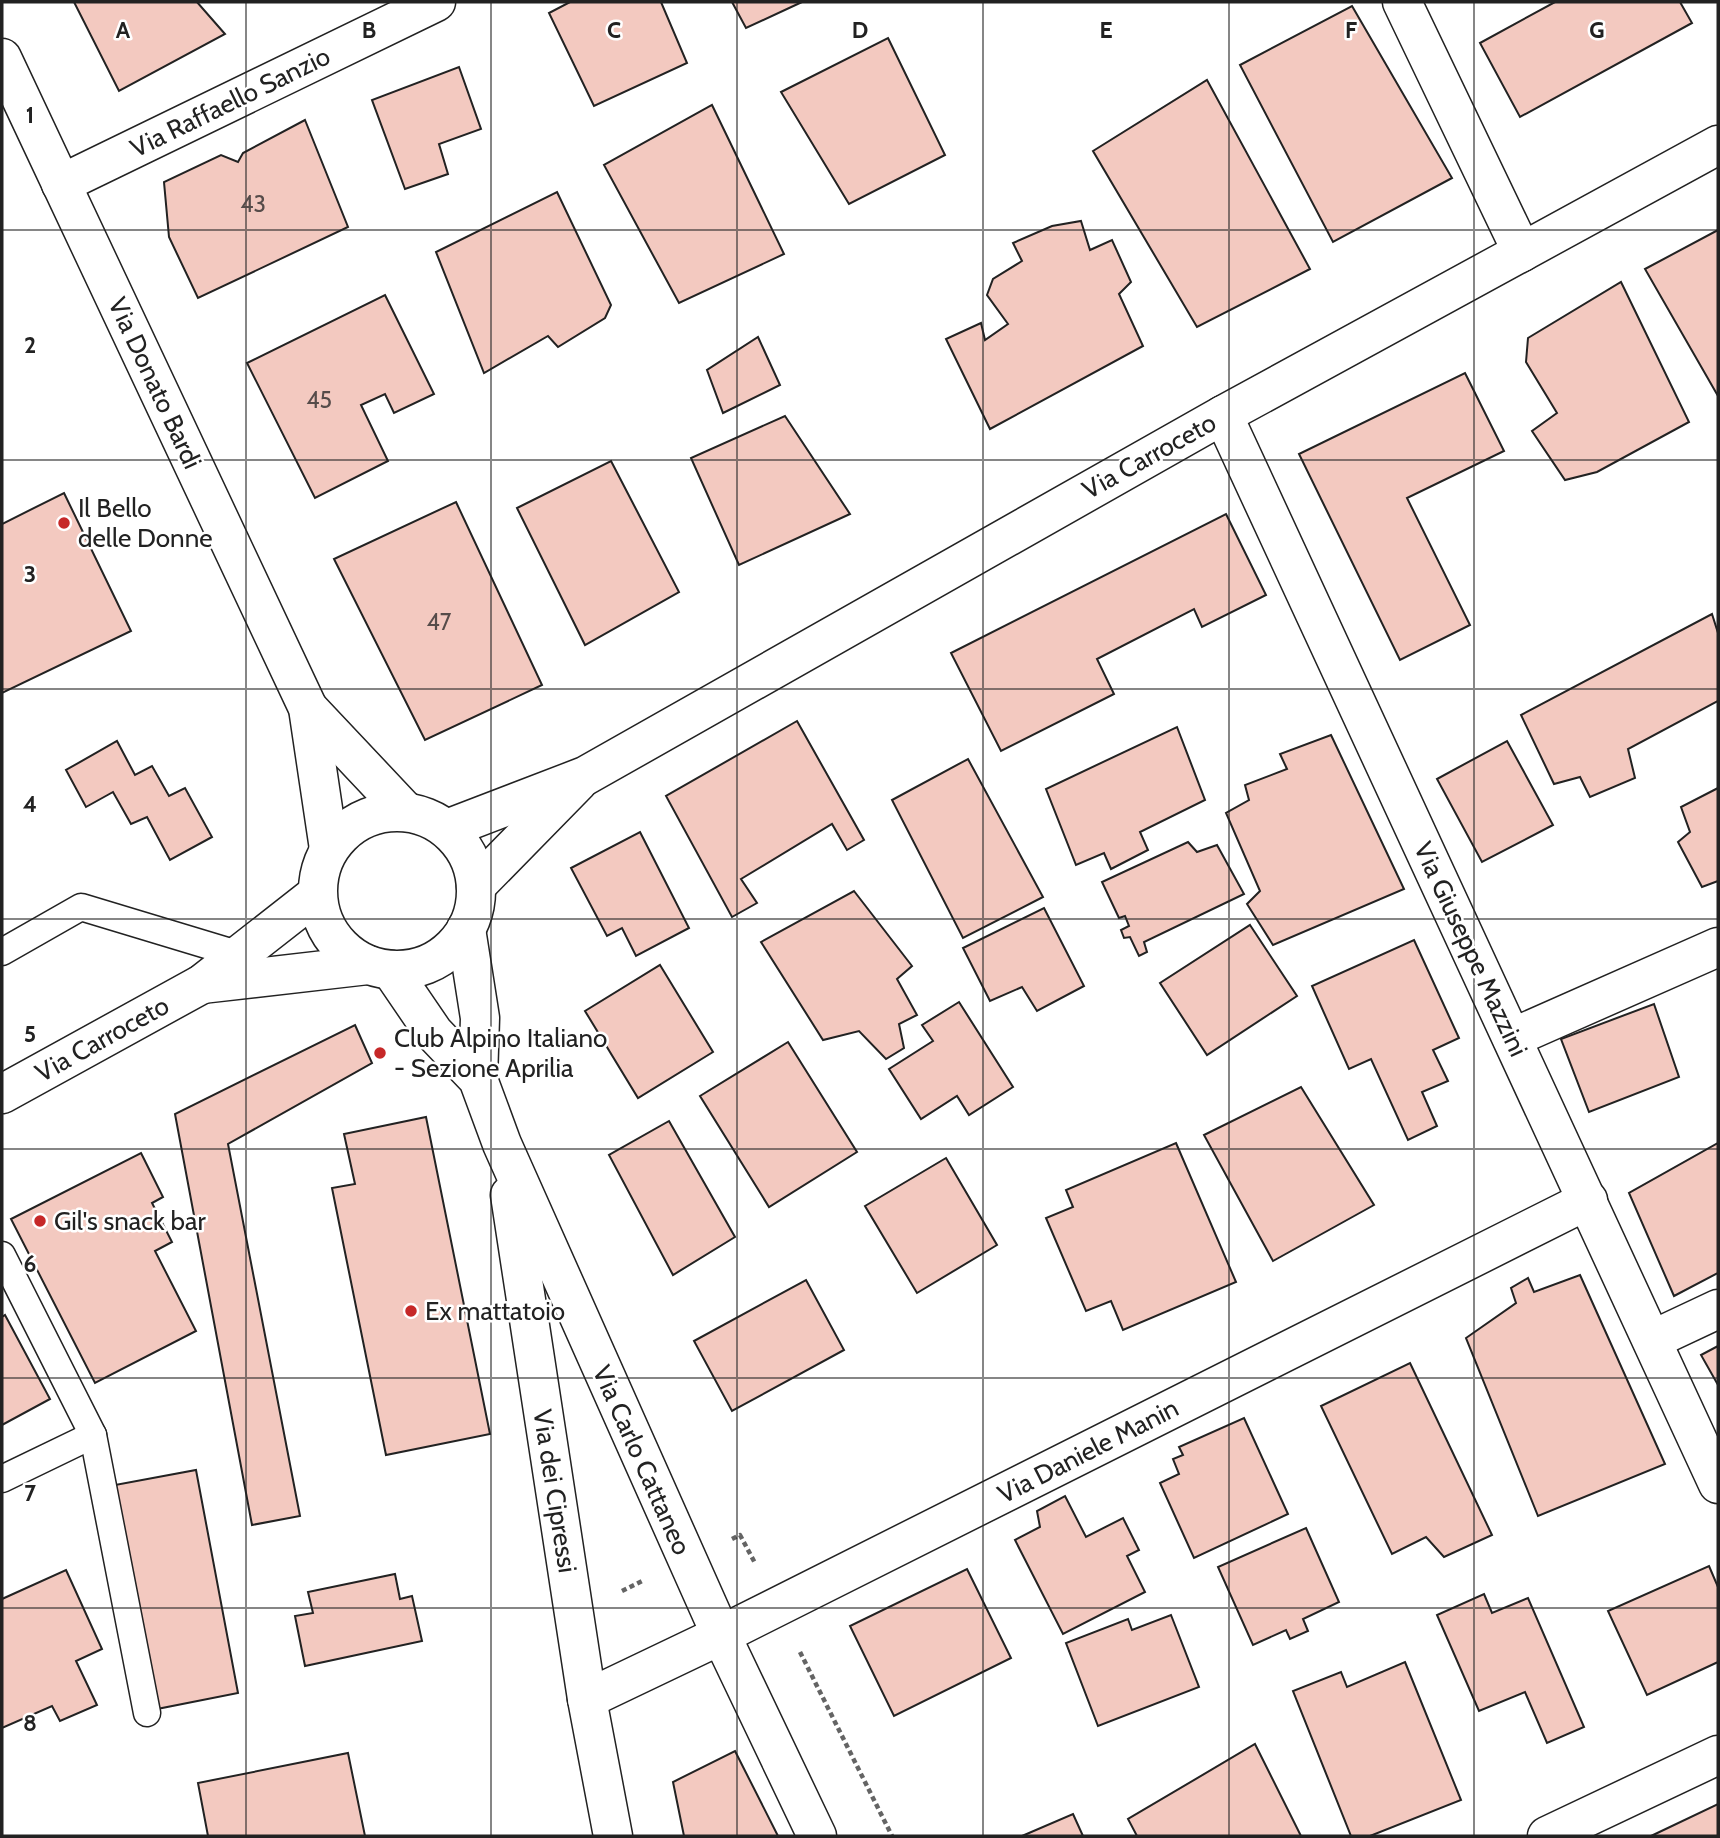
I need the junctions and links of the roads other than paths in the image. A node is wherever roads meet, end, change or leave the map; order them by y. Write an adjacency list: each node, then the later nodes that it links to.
1 (436, 2): 5 (street, Via Raffaello Sanzio)
2 (1402, 2): 6 (street)
3 (2, 58): 5 (street, Via Donato Bardi)
4 (1718, 145): 6 (street, Via Carroceto)
5 (61, 184): 8 (street, Via Donato Bardi)
6 (1522, 252): 7 (street, Via Carroceto)
7 (1223, 415): 9 (street, Via Carroceto); 21 (street, Via Giuseppe Mazzini)
8 (308, 708): 10 (street, Via Donato Bardi); 12 (street, Via Donato Bardi)
9 (584, 776): 11 (street, Via Carroceto); 13 (street, Via Carroceto)
10 (406, 812): 11 (street); 12 (street)
11 (447, 829): 13 (street)
12 (329, 849): 14 (street)
13 (476, 886): 15 (street)
14 (317, 894): 18 (street, Via Carroceto); 19 (street)
15 (466, 929): 19 (street); 22 (street, Via Carlo Cattaneo)
16 (1718, 947): 21 (street)
17 (2, 952): 18 (lane)
18 (240, 955): 20 (street, Via Carroceto)
19 (379, 967): 20 (street, Via Carroceto); 22 (street, Via Carlo Cattaneo)
20 (202, 984): 23 (street, Via Carroceto)
21 (1512, 1038): 25 (street, Via Giuseppe Mazzini)
22 (478, 1079): 24 (street, Via Carlo Cattaneo)
23 (2, 1094)
24 (502, 1144): 32 (street, Via Carlo Cattaneo); 33 (street, Via dei Cipressi)
25 (1588, 1200): 28 (street, Via Giuseppe Mazzini); 32 (street, Via Daniele Manin)
26 (2, 1255): 29 (lane)
27 (1718, 1310): 28 (street)
28 (1652, 1340): 31 (street, Via Giuseppe Mazzini)
29 (93, 1435): 30 (lane); 34 (lane)
30 (2, 1479)
31 (1718, 1484)
32 (720, 1635): 33 (street, Via Daniele Manin); 37 (street, Via Carlo Cattaneo)
33 (587, 1699): 36 (street, Via dei Cipressi)
34 (147, 1713)
35 (1718, 1755): 38 (street)
36 (613, 1836)
37 (817, 1836)
38 (1547, 1836)

